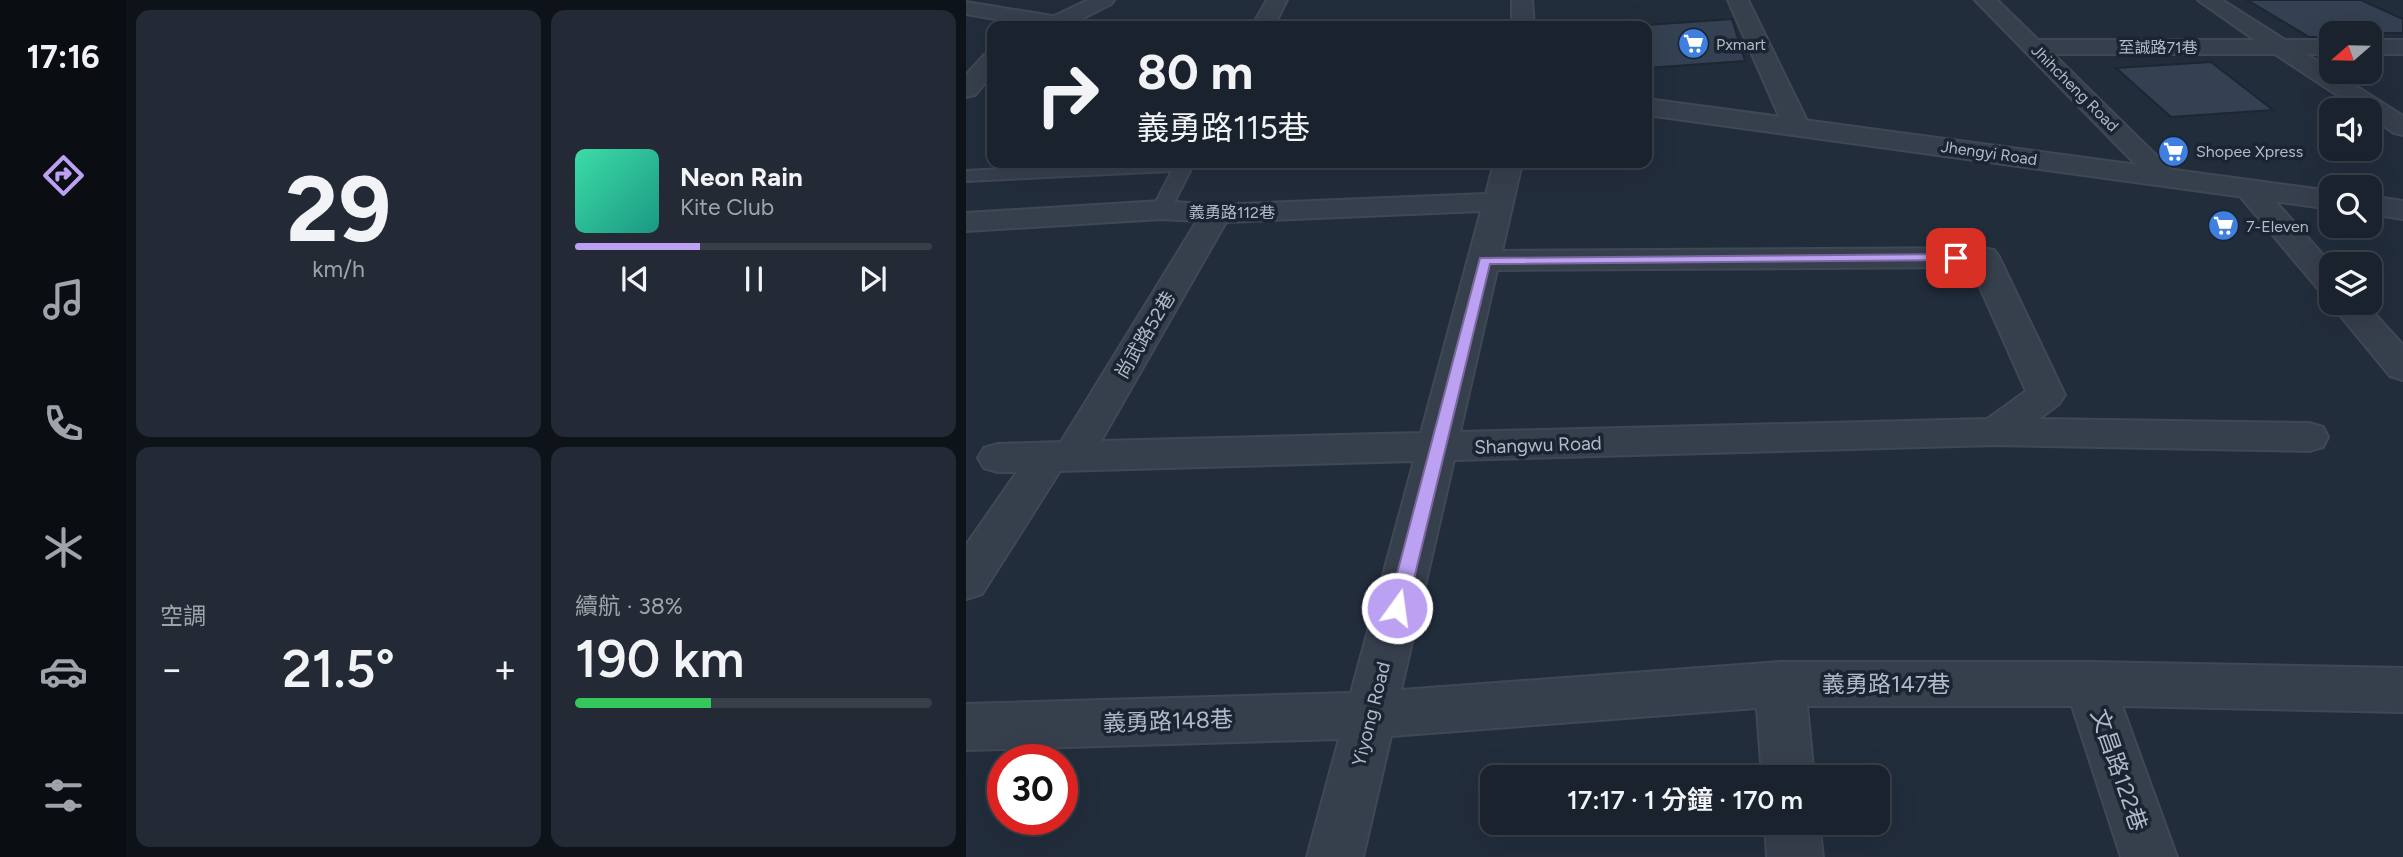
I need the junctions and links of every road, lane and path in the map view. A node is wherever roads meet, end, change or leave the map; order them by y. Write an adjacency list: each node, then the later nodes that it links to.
1 (1043, 0): 10 (street)
2 (1104, 0): 11 (street)
3 (1278, 0): 12 (street)
4 (1522, 0): 13 (street)
5 (1738, 0): 22 (street)
6 (1985, 0): 14 (street, Jhihcheng Road)
7 (2208, 0): 18 (street)
8 (966, 8): 9 (street)
9 (1021, 21)
10 (1026, 21)
11 (1070, 21)
12 (1266, 21)
13 (1523, 21)
14 (2032, 47): 18 (street, 至誠路71巷); 28 (street, Jhihcheng Road)
15 (2319, 47): 18 (street, 至誠路71巷)
16 (2382, 47): 17 (street)
17 (2403, 47)
18 (2283, 48): 23 (street)
19 (987, 66): 20 (street)
20 (966, 90)
21 (1652, 108): 22 (street, Jhengyi Road)
22 (1797, 127): 28 (street, Jhengyi Road)
23 (2403, 127)
24 (1125, 168): 27 (lane)
25 (1182, 168): 33 (lane)
26 (1507, 168): 31 (street, Yiyong Road)
27 (966, 176)
28 (2164, 177): 29 (street, Jhengyi Road)
29 (2249, 188): 30 (street, Jhengyi Road); 38 (street)
30 (2319, 198)
31 (1498, 202): 35 (street, 義勇路112巷); 37 (street, Yiyong Road)
32 (2382, 207): 34 (street)
33 (1161, 210): 35 (street, 義勇路112巷); 36 (street, 義勇路112巷)
34 (2403, 210)
35 (1216, 214): 44 (street, 尚武路52巷)
36 (966, 222)
37 (1484, 261): 41 (street); 43 (street, Yiyong Road)
38 (2319, 270)
39 (2357, 315): 40 (street)
40 (2403, 369)
41 (1995, 432): 42 (street, Shangwu Road); 43 (street, Shangwu Road)
42 (2309, 438)
43 (1437, 448): 44 (street, Shangwu Road); 50 (street, Yiyong Road)
44 (1061, 456): 45 (street, Shangwu Road); 46 (street, 尚武路52巷)
45 (998, 458)
46 (966, 581)
47 (1780, 684): 48 (street, 義勇路147巷); 50 (street, 義勇路147巷); 52 (street)
48 (2089, 684): 49 (street, 義勇路147巷); 56 (street, 文昌路122巷)
49 (2403, 690)
50 (1371, 715): 51 (street, 義勇路148巷); 54 (street, Yiyong Road)
51 (966, 727)
52 (1787, 765)
53 (1793, 835): 55 (street)
54 (1335, 857)
55 (1795, 857)
56 (2149, 857)

